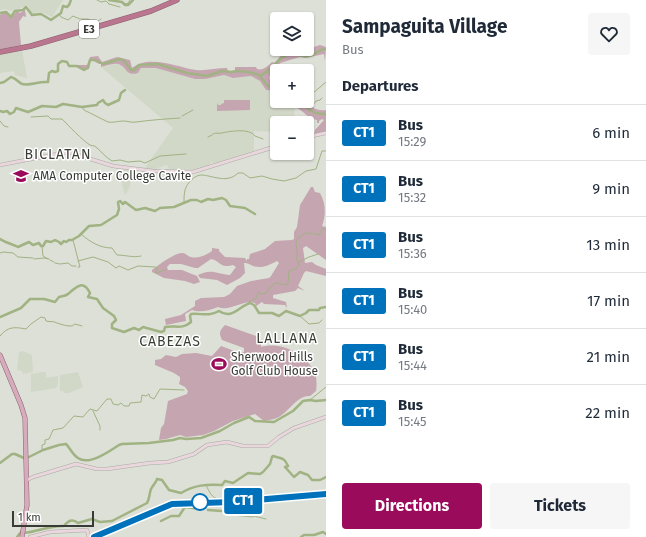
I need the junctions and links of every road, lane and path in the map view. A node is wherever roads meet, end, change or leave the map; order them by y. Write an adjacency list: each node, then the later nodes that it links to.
1 (176, 0): 2 (highway, E3)
2 (0, 52)
3 (326, 132): 4 (main road)
4 (314, 135)
5 (270, 148): 6 (main road)
6 (0, 165)
7 (0, 355): 9 (main road)
8 (326, 417): 9 (main road)
9 (27, 480): 11 (main road)
10 (326, 494): 14 (main road)
11 (23, 534)
12 (30, 537): 13 (main road)
13 (89, 537)
14 (94, 537)

